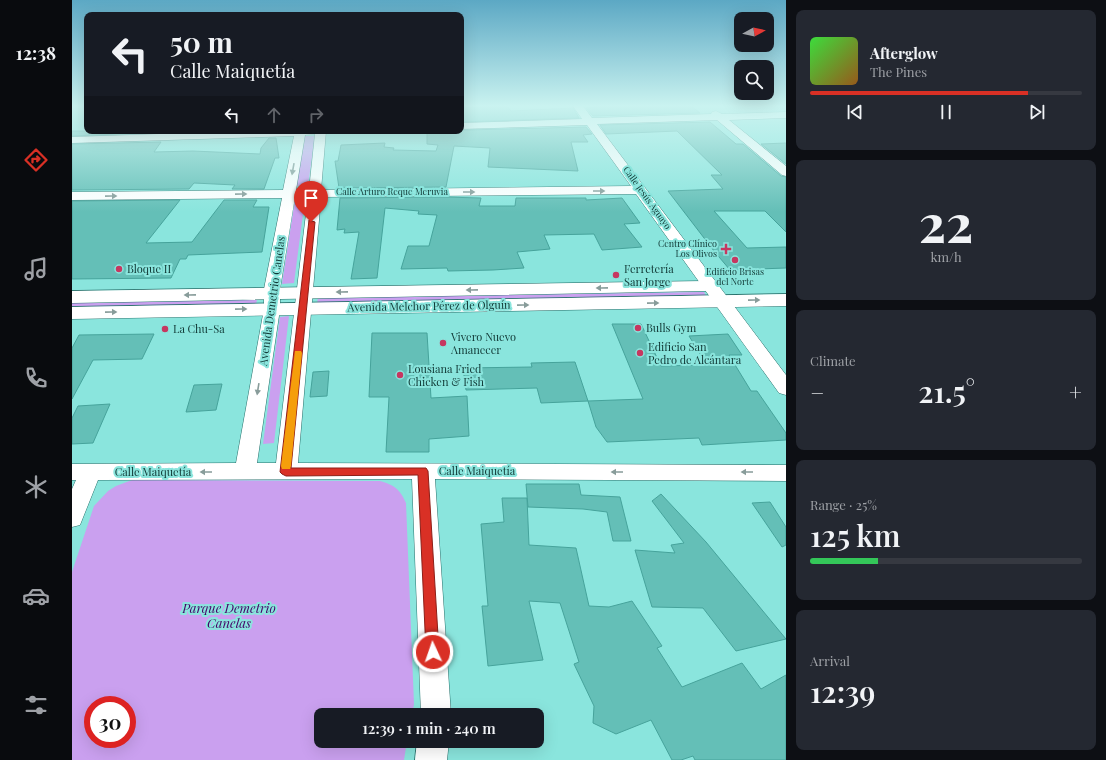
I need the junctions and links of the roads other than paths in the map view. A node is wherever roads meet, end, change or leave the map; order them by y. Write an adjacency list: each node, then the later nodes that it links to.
1 (298, 141): 8 (street, Avenida Demetrio Canelas, one-way to 8)
2 (320, 141): 7 (street)
3 (605, 141): 6 (street, Calle Jesús Aguayo)
4 (749, 141): 5 (street)
5 (786, 172)
6 (641, 190): 7 (street, Calle Arturo Reque Meruvia, one-way to 6); 11 (street, Calle Jesús Aguayo)
7 (314, 193): 8 (street, Calle Arturo Reque Meruvia); 13 (street)
8 (289, 194): 9 (street, Calle Arturo Reque Meruvia, one-way to 8); 15 (street, Avenida Demetrio Canelas)
9 (72, 196)
10 (786, 284): 11 (highway, Avenida Melchor Pérez de Olguín)
11 (717, 294): 13 (highway, Avenida Melchor Pérez de Olguín); 14 (highway, Avenida Melchor Pérez de Olguín, one-way to 14); 17 (street, Calle Jesús Aguayo)
12 (72, 297): 15 (highway, Avenida Melchor Pérez de Olguín, one-way to 12)
13 (303, 300): 15 (highway, Avenida Melchor Pérez de Olguín); 21 (street)
14 (786, 300)
15 (271, 301): 16 (highway, Avenida Melchor Pérez de Olguín, one-way to 15); 20 (street, Avenida Demetrio Canelas, one-way to 20)
16 (72, 313)
17 (786, 388)
18 (423, 471): 21 (street, Calle Maiquetía); 22 (street, Calle Maiquetía, one-way to 18); 24 (street)
19 (81, 472): 20 (street, Calle Maiquetía, one-way to 19); 23 (street)
20 (245, 472): 21 (street, Calle Maiquetía)
21 (286, 472)
22 (786, 473)
23 (72, 518)
24 (436, 708)
25 (432, 748): 26 (street)
26 (431, 760)

